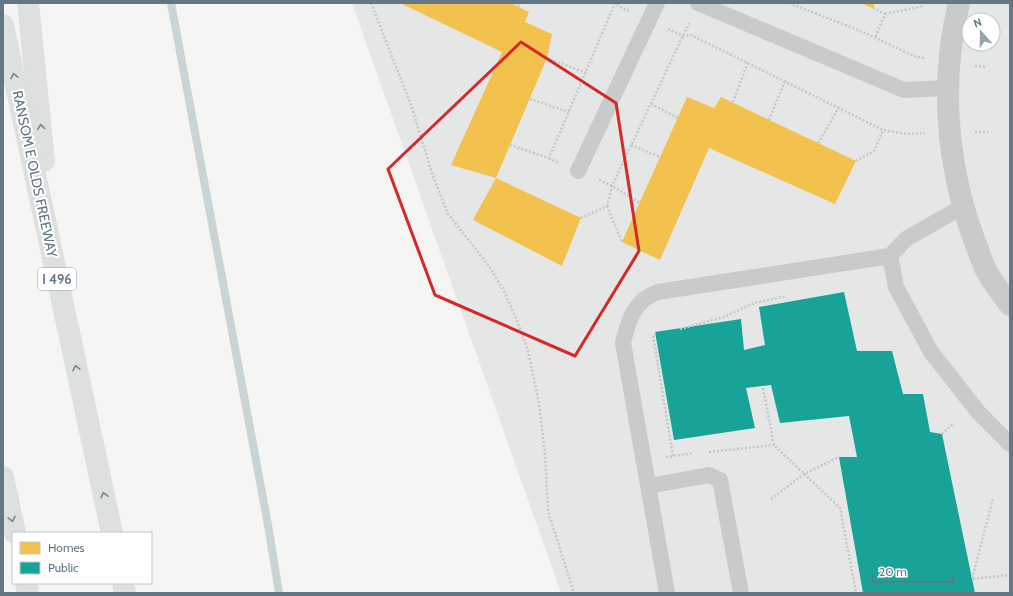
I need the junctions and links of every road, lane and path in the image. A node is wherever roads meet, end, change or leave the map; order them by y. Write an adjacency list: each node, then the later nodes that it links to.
1 (28, 3): 47 (highway, one-way to 1)
2 (371, 3): 66 (path)
3 (520, 3): 9 (path)
4 (614, 3): 13 (path); 21 (path)
5 (657, 3): 13 (lane)
6 (698, 3): 15 (path); 23 (lane)
7 (789, 3): 16 (path)
8 (958, 3): 19 (street)
9 (518, 6)
10 (923, 6): 12 (path)
11 (873, 8): 12 (path)
12 (886, 14): 16 (path)
13 (649, 20): 15 (path); 39 (lane)
14 (3, 25): 47 (highway, RANSOM E OLDS FREEWAY / I 496, one-way to 14)
15 (683, 36): 18 (path); 26 (path)
16 (875, 38): 19 (path)
17 (547, 58): 21 (path)
18 (748, 62): 22 (path); 25 (path)
19 (949, 63): 20 (path); 23 (street)
20 (986, 67)
21 (586, 73): 28 (path)
22 (785, 81): 27 (path); 30 (path)
23 (947, 88): 32 (street)
24 (530, 99): 28 (path)
25 (733, 102)
26 (651, 104): 29 (path); 36 (path)
27 (839, 107): 31 (path); 34 (path)
28 (569, 112): 35 (path)
29 (678, 118)
30 (769, 120)
31 (883, 130): 32 (path); 38 (path)
32 (949, 131): 33 (path); 43 (street)
33 (988, 132)
34 (818, 143)
35 (510, 145)
36 (632, 145): 37 (path); 40 (path)
37 (660, 157)
38 (856, 161)
39 (578, 171)
40 (612, 186): 41 (path); 42 (path)
41 (640, 203)
42 (607, 206): 44 (path); 45 (path)
43 (962, 207): 46 (lane); 49 (street)
44 (581, 218)
45 (622, 242)
46 (890, 256): 55 (lane); 60 (lane)
47 (57, 278): 64 (highway, RANSOM E OLDS FREEWAY / I 496, one-way to 47)
48 (791, 295): 50 (path)
49 (1010, 305)
50 (680, 328)
51 (656, 334): 56 (path)
52 (763, 388): 58 (path)
53 (954, 423): 54 (path)
54 (942, 434)
55 (1010, 444)
56 (673, 456)
57 (839, 457): 58 (path)
58 (804, 474): 61 (path); 69 (path)
59 (3, 477): 63 (highway, one-way to 63)
60 (648, 486): 67 (lane); 68 (lane)
61 (772, 499)
62 (993, 499): 65 (path)
63 (15, 532)
64 (112, 532)
65 (1010, 575)
66 (574, 593)
67 (666, 593)
68 (741, 593)
69 (856, 593)

